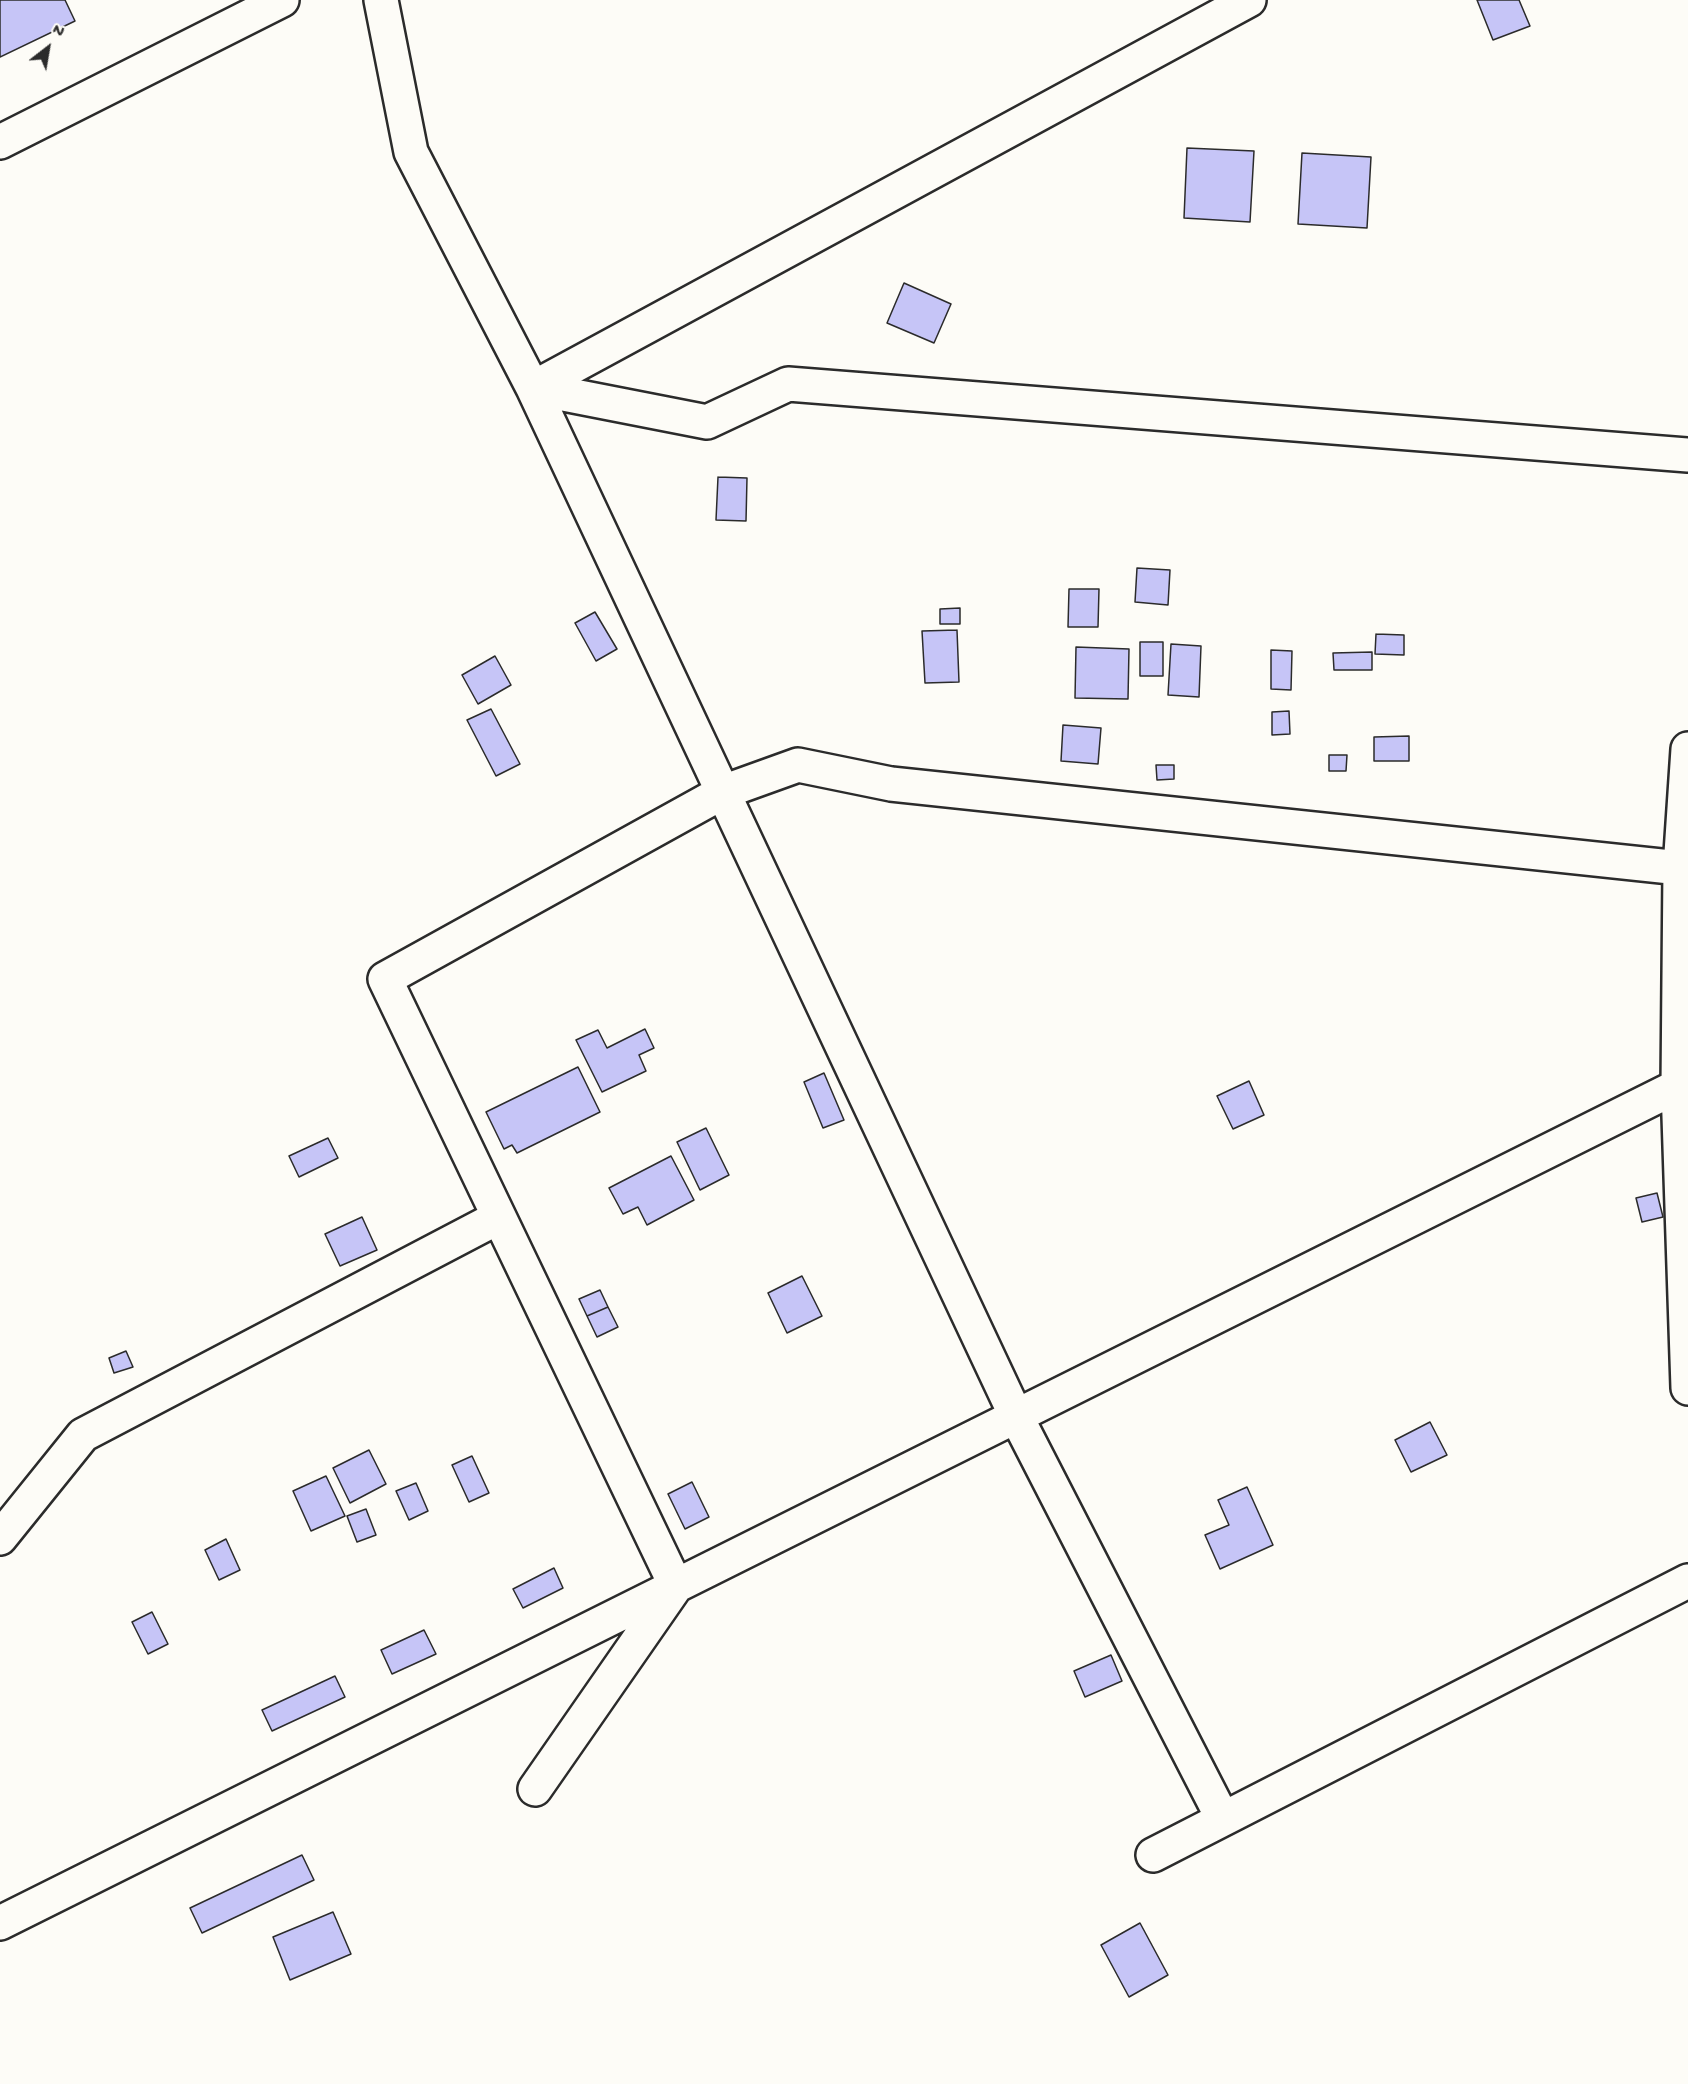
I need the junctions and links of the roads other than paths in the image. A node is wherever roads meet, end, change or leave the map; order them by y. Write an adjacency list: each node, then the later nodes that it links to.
1 (282, 0): 4 (street)
2 (381, 0): 5 (street)
3 (1249, 0): 5 (street)
4 (0, 142)
5 (533, 388): 6 (street); 8 (street)
6 (1688, 456)
7 (1688, 749): 9 (street)
8 (723, 792): 9 (street); 11 (street); 13 (street)
9 (1680, 868): 10 (street)
10 (1683, 1084): 12 (street); 13 (street)
11 (499, 1217): 14 (street); 16 (street)
12 (1688, 1388)
13 (1016, 1416): 16 (street); 18 (street)
14 (0, 1538)
15 (1688, 1581): 18 (street)
16 (676, 1586): 17 (street); 20 (street)
17 (535, 1789)
18 (1223, 1819): 19 (street)
19 (1153, 1855)
20 (0, 1923)

